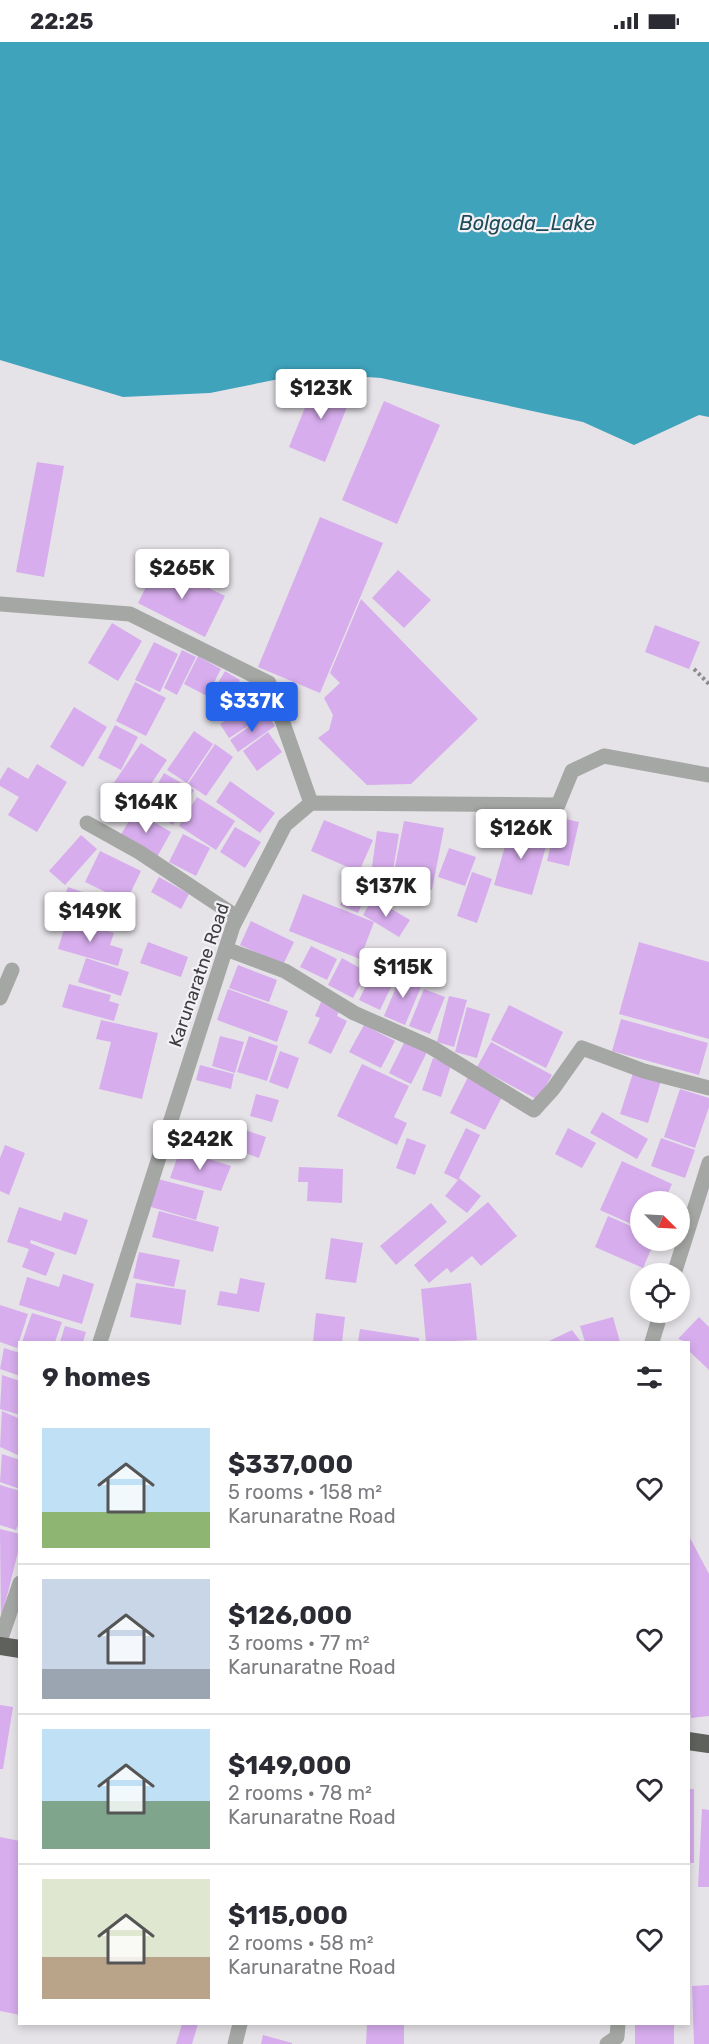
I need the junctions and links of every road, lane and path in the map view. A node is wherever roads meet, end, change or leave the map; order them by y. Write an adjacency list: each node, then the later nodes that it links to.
1 (0, 604): 5 (street)
2 (694, 669): 3 (path)
3 (709, 684)
4 (709, 775): 5 (street)
5 (311, 803): 7 (street, Karunaratne Road)
6 (87, 823): 7 (street)
7 (237, 918): 8 (street, Karunaratne Road)
8 (226, 949): 11 (street); 15 (street, Karunaratne Road)
9 (12, 970): 10 (street)
10 (0, 998)
11 (709, 1088)
12 (709, 1163): 13 (street)
13 (677, 1263)
14 (658, 1323): 16 (street)
15 (100, 1341)
16 (652, 1341)
17 (18, 1589): 18 (street)
18 (0, 1641)
19 (0, 1646): 20 (highway)
20 (18, 1649)
21 (690, 1742): 22 (highway)
22 (709, 1744)
23 (240, 2025): 25 (street)
24 (618, 2025): 26 (street)
25 (235, 2044)
26 (607, 2044)

